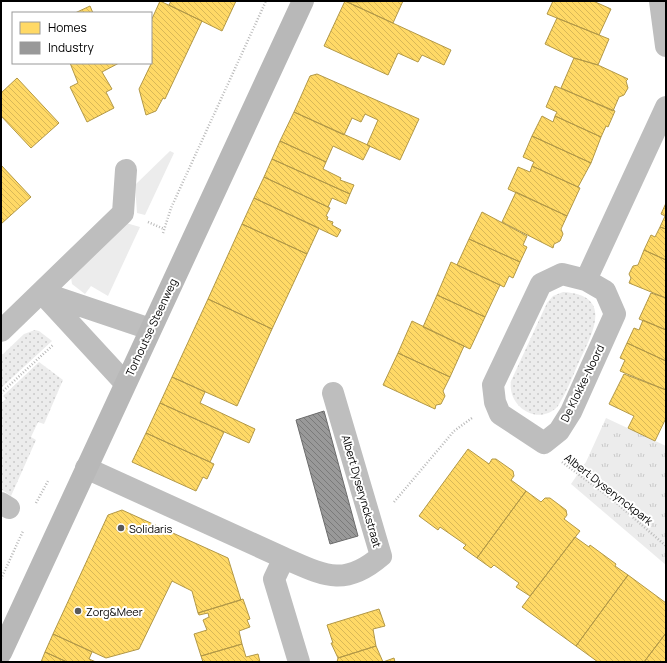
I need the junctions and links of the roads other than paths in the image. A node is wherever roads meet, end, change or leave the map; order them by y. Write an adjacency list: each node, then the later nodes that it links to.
1 (303, 1): 9 (main road, Torhoutse Steenweg)
2 (660, 1): 3 (street)
3 (666, 46)
4 (666, 107): 5 (street)
5 (660, 138): 7 (street)
6 (126, 170): 8 (street)
7 (586, 280): 7 (street, De Klokke-Noord)
8 (42, 293): 9 (street); 10 (street); 11 (street)
9 (150, 329): 11 (main road, Torhoutse Steenweg)
10 (1, 331)
11 (125, 383): 13 (main road, Torhoutse Steenweg)
12 (333, 393): 14 (street, Albert Dyserynckstraat)
13 (86, 468): 14 (street, Albert Dyserynckstraat); 15 (main road, Torhoutse Steenweg)
14 (284, 558): 16 (street)
15 (1, 653)
16 (299, 662)

